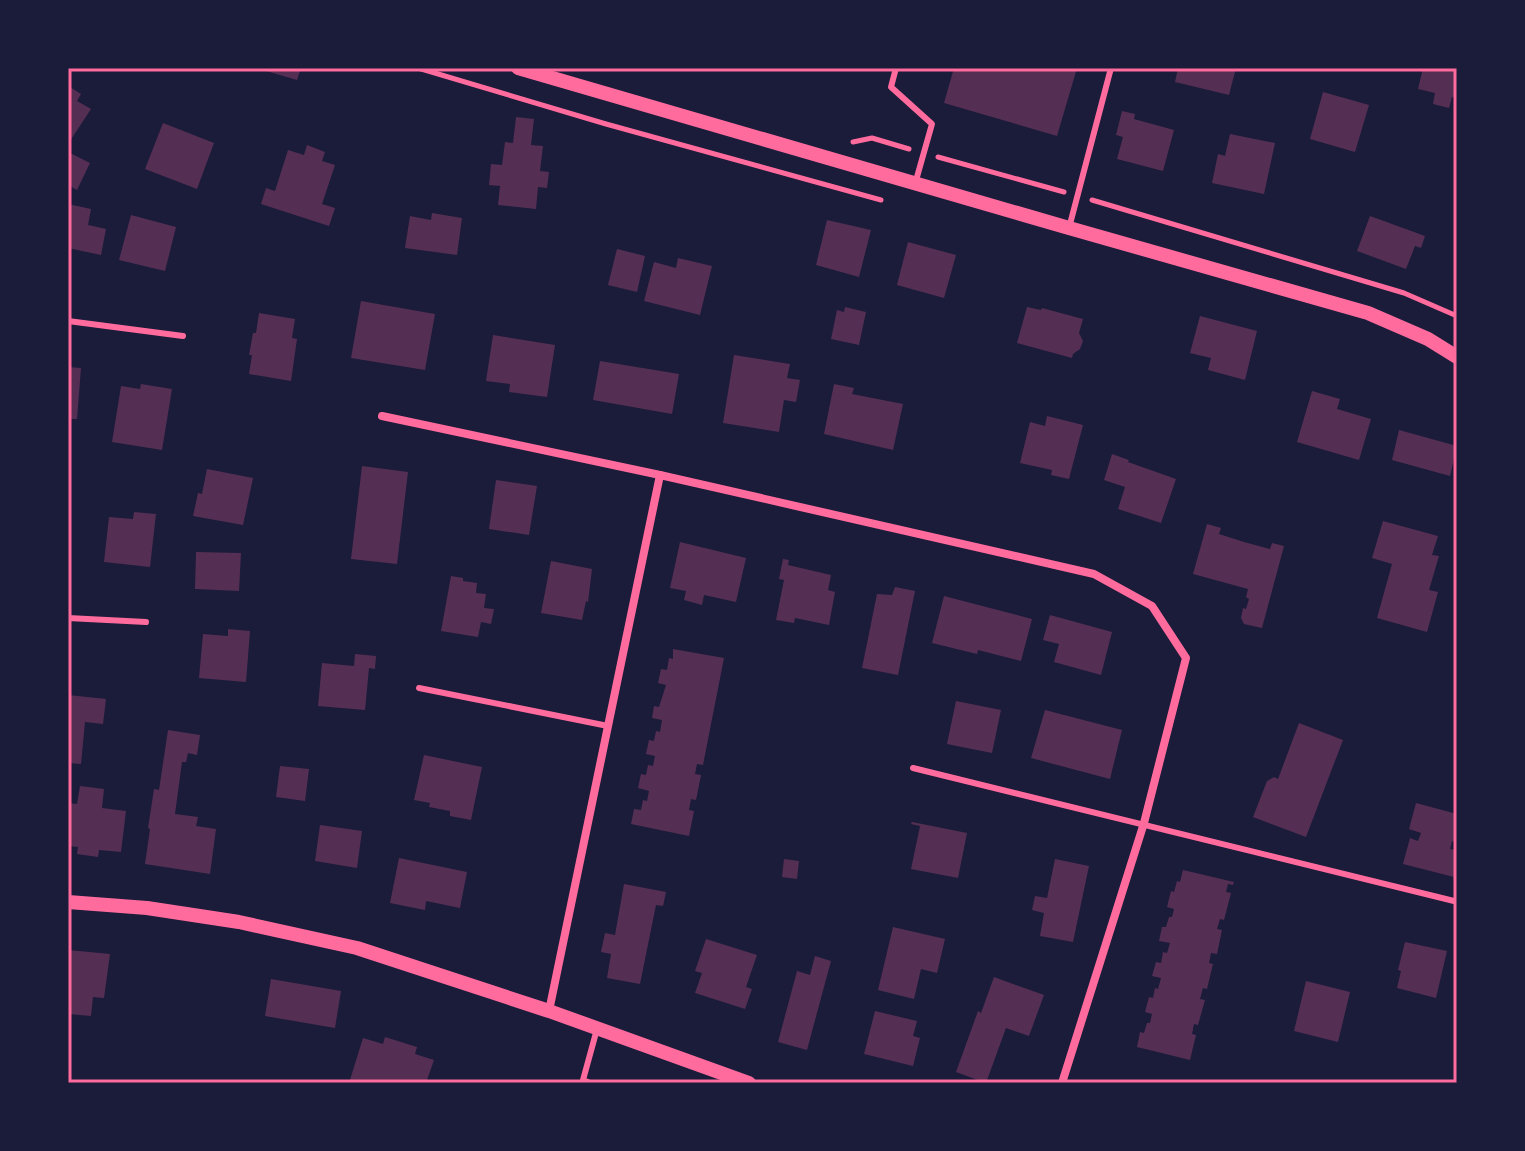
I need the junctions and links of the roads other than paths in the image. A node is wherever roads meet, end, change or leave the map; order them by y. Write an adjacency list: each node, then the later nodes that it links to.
1 (518, 68): 4 (street)
2 (896, 68): 4 (lane)
3 (1111, 68): 5 (lane)
4 (915, 184): 5 (street)
5 (1069, 228): 8 (street)
6 (68, 321): 7 (lane)
7 (183, 336)
8 (1457, 357)
9 (382, 416): 10 (street)
10 (660, 475): 14 (street); 16 (street)
11 (68, 618): 12 (lane)
12 (146, 622)
13 (419, 688): 14 (lane)
14 (608, 726): 19 (street)
15 (913, 768): 16 (lane)
16 (1144, 823): 17 (lane); 24 (street)
17 (1454, 901)
18 (68, 902): 19 (street)
19 (549, 1011): 20 (street)
20 (597, 1029): 21 (street); 22 (lane)
21 (728, 1079): 23 (street)
22 (590, 1083)
23 (749, 1083)
24 (1062, 1083)

